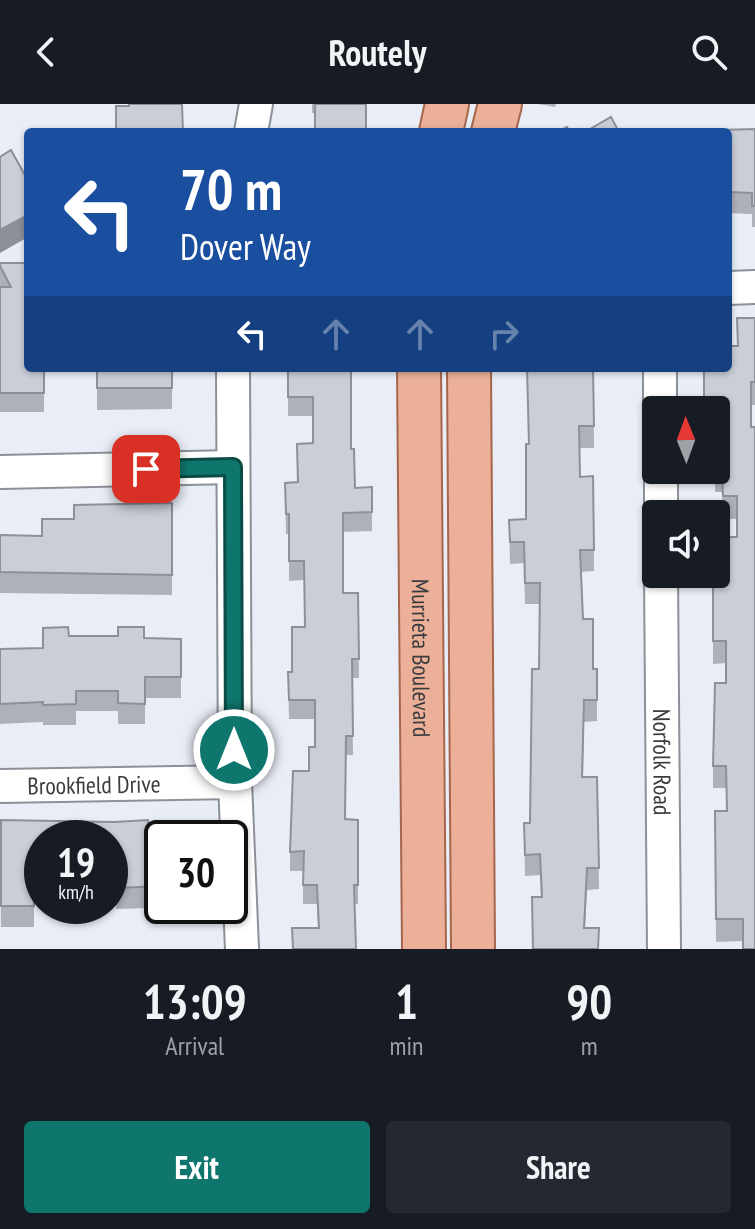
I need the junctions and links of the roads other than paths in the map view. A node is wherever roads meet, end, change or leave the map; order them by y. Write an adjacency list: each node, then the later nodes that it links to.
1 (256, 104): 4 (street)
2 (447, 104): 5 (main road)
3 (500, 104): 6 (main road)
4 (252, 128)
5 (442, 128)
6 (494, 128)
7 (755, 287): 8 (street)
8 (732, 288)
9 (233, 372): 14 (street)
10 (419, 372): 20 (main road, Murrieta Boulevard)
11 (469, 372): 21 (main road, Murrieta Boulevard)
12 (660, 372): 13 (street)
13 (660, 396)
14 (233, 467): 15 (street); 17 (street)
15 (0, 472)
16 (661, 588): 22 (street, Norfolk Road)
17 (235, 782): 18 (street, Brookfield Drive); 19 (street)
18 (0, 786)
19 (242, 949)
20 (424, 949)
21 (473, 949)
22 (664, 949)

